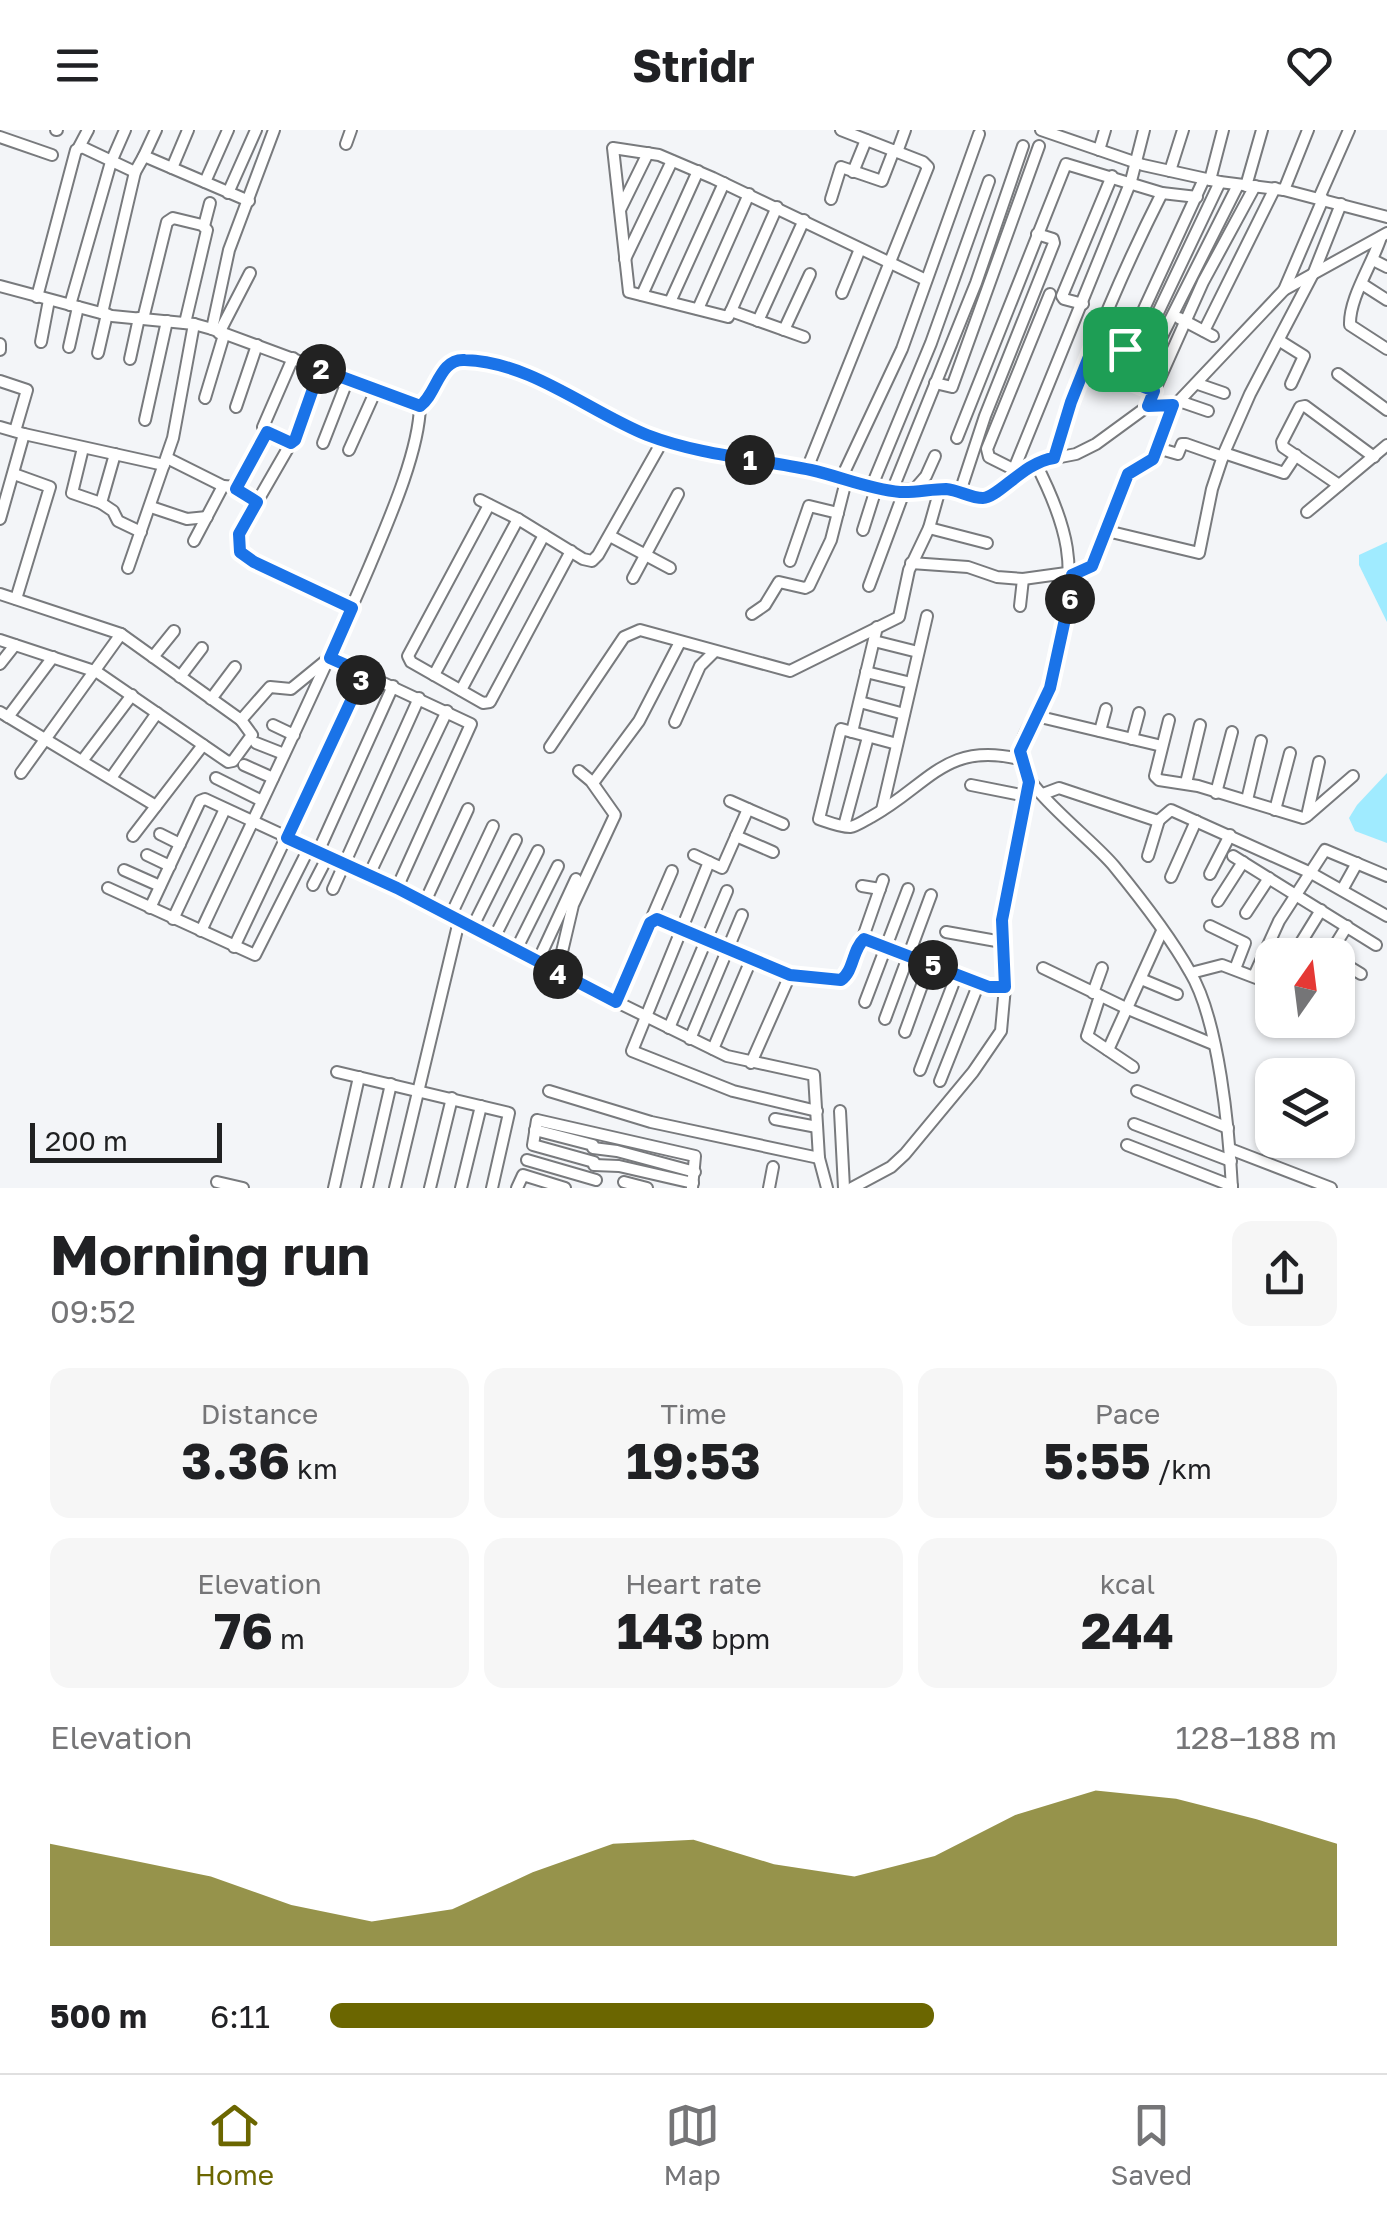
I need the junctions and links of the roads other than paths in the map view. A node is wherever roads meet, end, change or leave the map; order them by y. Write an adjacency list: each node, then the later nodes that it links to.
1 (88, 130): 26 (street)
2 (125, 130): 33 (street)
3 (156, 130): 31 (street)
4 (188, 130): 35 (street)
5 (228, 130): 44 (street)
6 (256, 130): 48 (street)
7 (274, 130): 54 (street)
8 (351, 130): 23 (street)
9 (840, 130): 22 (street)
10 (905, 130): 28 (street)
11 (1041, 130): 20 (street)
12 (1105, 130): 27 (street)
13 (1144, 130): 34 (street)
14 (1183, 130): 37 (street)
15 (1224, 130): 41 (street)
16 (1262, 130): 46 (street)
17 (1308, 130): 47 (street)
18 (1349, 130): 53 (street)
19 (979, 134): 72 (street)
20 (1065, 134): 27 (street)
21 (0, 137): 30 (street)
22 (869, 137): 28 (street); 39 (street)
23 (346, 144)
24 (1022, 146): 112 (street)
25 (1039, 146): 112 (street)
26 (79, 148): 33 (street); 79 (street)
27 (1099, 150): 34 (street)
28 (896, 151): 39 (street); 67 (street)
29 (648, 153): 32 (street); 58 (street); 58 (street)
30 (52, 155)
31 (143, 158): 35 (street); 38 (street)
32 (672, 160): 36 (street); 65 (street)
33 (111, 162): 38 (street); 83 (street)
34 (1134, 162): 37 (street); 43 (street)
35 (172, 168): 44 (street)
36 (698, 171): 45 (street); 78 (street)
37 (1170, 171): 41 (street)
38 (135, 172): 86 (street)
39 (853, 172): 52 (street)
40 (1112, 176): 43 (street); 62 (street); 82 (street)
41 (1211, 180): 46 (street); 51 (street); 104 (street)
42 (989, 181): 152 (street)
43 (1131, 181): 49 (street); 82 (street)
44 (205, 182): 48 (street)
45 (724, 183): 50 (street); 81 (street)
46 (1246, 186): 47 (street); 88 (street); 92 (street)
47 (1279, 189): 53 (street); 92 (street)
48 (228, 192): 54 (street)
49 (1162, 193): 51 (street); 96 (street)
50 (749, 194): 57 (street); 84 (street)
51 (1196, 198): 101 (street)
52 (831, 199)
53 (1321, 199): 56 (street); 75 (street)
54 (249, 201): 94 (street)
55 (210, 203): 61 (street)
56 (1340, 204): 59 (street); 70 (street)
57 (777, 207): 60 (street); 85 (street)
58 (618, 213): 65 (street)
59 (1387, 217)
60 (804, 220): 64 (street); 90 (street)
61 (204, 226): 87 (street); 91 (street)
62 (1037, 234): 129 (street); 155 (street)
63 (1384, 240): 66 (street); 70 (street)
64 (860, 249): 67 (street); 76 (street)
65 (624, 260): 78 (street)
66 (1373, 260): 68 (street); 73 (street)
67 (890, 263): 72 (street); 145 (street)
68 (1387, 267)
69 (250, 272): 94 (street)
70 (1314, 272): 75 (street); 98 (street)
71 (810, 274): 93 (street)
72 (926, 280): 148 (street)
73 (1362, 284): 80 (street); 102 (street)
74 (0, 286): 79 (street)
75 (1284, 290): 113 (street)
76 (842, 293)
77 (1050, 294): 146 (street)
78 (642, 295): 81 (street)
79 (43, 299): 83 (street); 97 (street)
80 (1387, 300)
81 (670, 302): 84 (street)
82 (1082, 304): 146 (street)
83 (74, 306): 86 (street); 100 (street)
84 (698, 309): 85 (street)
85 (731, 311): 90 (street)
86 (105, 314): 87 (street); 103 (street)
87 (141, 318): 89 (street); 106 (street)
88 (1170, 319): 92 (street); 104 (street)
89 (167, 321): 91 (street); 125 (street)
90 (758, 321): 93 (street)
91 (190, 324): 94 (street); 143 (street)
92 (1183, 326): 116 (street)
93 (784, 330): 95 (street)
94 (218, 332): 99 (street); 118 (street)
95 (804, 337)
96 (1096, 339): 101 (street); 142 (street)
97 (41, 342)
98 (1280, 342): 114 (street); 138 (street)
99 (256, 345): 105 (street); 120 (street)
100 (70, 346)
101 (1125, 349): 104 (street); 108 (street)
102 (1387, 349)
103 (98, 353)
104 (1138, 355): 116 (street)
105 (293, 358): 107 (street); 128 (street)
106 (130, 359)
107 (320, 369): 110 (street); 131 (street)
108 (1114, 374)
109 (1338, 374): 124 (street)
110 (348, 379): 115 (street); 132 (street)
111 (0, 381): 127 (street)
112 (935, 382): 154 (street)
113 (1198, 384): 117 (street); 119 (street)
114 (1291, 384)
115 (376, 390): 121 (street); 136 (street)
116 (1154, 391): 122 (street)
117 (1224, 393)
118 (206, 398)
119 (1176, 403): 122 (street); 123 (street); 135 (street)
120 (236, 406)
121 (420, 406): 130 (street); 186 (street)
122 (1148, 406): 142 (street)
123 (1208, 410)
124 (1387, 410)
125 (145, 420)
126 (0, 426): 127 (street)
127 (19, 432): 134 (street); 147 (street)
128 (267, 432): 131 (street); 151 (street)
129 (957, 438)
130 (663, 440): 145 (street); 170 (street)
131 (291, 443): 157 (street)
132 (324, 443)
133 (1387, 445): 141 (street)
134 (83, 448): 137 (street); 158 (street)
135 (1157, 448): 138 (street); 167 (street)
136 (349, 450)
137 (115, 454): 143 (street); 158 (street)
138 (1224, 455): 139 (street); 167 (street)
139 (1296, 455): 141 (street); 149 (street)
140 (935, 456): 154 (street)
141 (1374, 457): 149 (street)
142 (1054, 458): 144 (street)
143 (166, 462): 150 (street); 159 (street)
144 (1036, 462): 146 (street); 179 (street)
145 (806, 469): 148 (street)
146 (1017, 471): 155 (street)
147 (14, 474): 163 (street); 184 (street)
148 (843, 480): 152 (street); 161 (street)
149 (1340, 485): 160 (street)
150 (223, 486): 151 (street); 162 (street)
151 (236, 489): 157 (street)
152 (874, 489): 154 (street); 166 (street)
153 (940, 489): 154 (street); 155 (street); 165 (street)
154 (903, 491): 182 (street)
155 (960, 492)
156 (678, 494): 174 (street)
157 (257, 502): 186 (street)
158 (102, 503): 168 (street)
159 (151, 506): 162 (street); 168 (street)
160 (1306, 512)
161 (838, 514): 175 (street); 187 (street)
162 (207, 517): 171 (street)
163 (0, 519)
164 (518, 519): 169 (street); 207 (street); 207 (street)
165 (928, 528): 172 (street); 176 (street)
166 (862, 530)
167 (1107, 531): 179 (street)
168 (141, 532): 177 (street)
169 (544, 534): 173 (street); 211 (street)
170 (610, 536): 173 (street); 174 (street)
171 (194, 541)
172 (988, 543)
173 (571, 552): 211 (street)
174 (644, 555): 178 (street); 180 (street)
175 (790, 561)
176 (912, 564): 181 (street); 189 (street)
177 (128, 568)
178 (670, 568)
179 (1072, 575): 181 (street); 222 (street)
180 (633, 578)
181 (1023, 580): 185 (street)
182 (870, 586)
183 (0, 594): 184 (street)
184 (16, 598): 191 (street)
185 (1020, 606)
186 (352, 608): 201 (street)
187 (752, 614)
188 (927, 616): 198 (street)
189 (877, 626): 193 (street); 197 (street)
190 (174, 631): 200 (street)
191 (121, 634): 200 (street); 204 (street)
192 (0, 640): 195 (street)
193 (874, 641): 198 (street); 205 (street)
194 (680, 642): 197 (street); 239 (street); 254 (street)
195 (15, 644): 199 (street); 202 (street)
196 (202, 648): 208 (street)
197 (714, 652): 225 (street)
198 (918, 652): 209 (street)
199 (53, 657): 204 (street); 221 (street)
200 (153, 657): 208 (street)
201 (330, 658): 206 (street); 223 (street); 231 (street)
202 (0, 664)
203 (235, 666): 213 (street)
204 (97, 672): 212 (street); 233 (street)
205 (866, 672): 209 (street); 215 (street)
206 (364, 673): 210 (street); 280 (street)
207 (434, 675): 211 (street)
208 (180, 677): 213 (street)
209 (912, 682): 220 (street)
210 (393, 686): 214 (street); 284 (street)
211 (461, 690)
212 (132, 695): 218 (street); 244 (street)
213 (211, 698): 223 (street)
214 (419, 698): 217 (street); 291 (street)
215 (860, 702): 220 (street); 228 (street)
216 (1106, 709): 229 (street)
217 (447, 711): 298 (street); 307 (street)
218 (157, 713): 238 (street); 250 (street)
219 (1139, 713): 234 (street)
220 (904, 714): 237 (street)
221 (4, 715): 233 (street)
222 (1036, 716): 229 (street); 243 (street)
223 (241, 720): 238 (street)
224 (1168, 720): 240 (street)
225 (675, 722)
226 (272, 725): 231 (street)
227 (1200, 726): 255 (street)
228 (852, 732): 232 (street); 275 (street)
229 (1100, 732): 234 (street)
230 (1232, 732): 257 (street)
231 (294, 735): 242 (street)
232 (868, 736): 237 (street); 275 (street)
233 (46, 739): 244 (street); 248 (street)
234 (1132, 739): 240 (street)
235 (1261, 740): 260 (street)
236 (256, 744): 242 (street)
237 (897, 744): 268 (street)
238 (203, 745): 263 (street)
239 (550, 746)
240 (1162, 746): 255 (street)
241 (1290, 752): 267 (street)
242 (284, 754): 252 (street)
243 (1020, 759): 253 (street); 268 (street)
244 (82, 761): 250 (street)
245 (1319, 762): 269 (street)
246 (244, 765): 252 (street)
247 (579, 771): 254 (street)
248 (21, 773)
249 (1353, 776): 269 (street)
250 (110, 778): 263 (street)
251 (216, 778): 262 (street)
252 (273, 778): 262 (street)
253 (1029, 782): 258 (street); 259 (street)
254 (593, 783): 351 (street)
255 (1186, 783): 257 (street)
256 (971, 784): 259 (street)
257 (1216, 793): 260 (street)
258 (1043, 794): 270 (street); 329 (street)
259 (1026, 796): 336 (street)
260 (1248, 800): 267 (street)
261 (730, 801): 266 (street)
262 (262, 802): 272 (street)
263 (156, 806): 278 (street)
264 (224, 808): 272 (street); 282 (street); 321 (street)
265 (468, 809): 315 (street)
266 (748, 809): 273 (street); 279 (street)
267 (1276, 810): 269 (street)
268 (882, 811): 275 (street)
269 (1307, 816)
270 (1159, 820): 271 (street); 288 (street)
271 (1196, 821): 277 (street); 300 (street)
272 (252, 822): 280 (street); 328 (street)
273 (783, 824)
274 (493, 826): 322 (street)
275 (844, 826)
276 (160, 834): 282 (street)
277 (1230, 835): 296 (street); 297 (street)
278 (133, 836)
279 (736, 836): 285 (street); 289 (street)
280 (287, 838): 284 (street); 338 (street)
281 (516, 840): 326 (street)
282 (180, 844): 292 (street)
283 (538, 851): 333 (street)
284 (318, 852): 291 (street); 303 (street); 338 (street)
285 (773, 852)
286 (146, 855): 292 (street)
287 (694, 855): 289 (street)
288 (1148, 856)
289 (709, 862): 327 (street)
290 (1357, 862): 296 (street); 299 (street); 310 (street)
291 (345, 864): 298 (street); 308 (street)
292 (170, 866): 304 (street)
293 (558, 866): 341 (street)
294 (124, 870): 304 (street)
295 (672, 870): 323 (street)
296 (1311, 872): 310 (street); 312 (street)
297 (1210, 874)
298 (369, 875): 307 (street)
299 (1387, 876)
300 (1171, 877)
301 (1270, 878): 312 (street); 314 (street); 318 (street)
302 (576, 879): 344 (street)
303 (313, 885)
304 (160, 886): 316 (street)
305 (862, 886): 334 (street)
306 (108, 888): 316 (street)
307 (397, 888): 315 (street)
308 (333, 889)
309 (908, 889): 339 (street)
310 (1342, 890): 320 (street)
311 (726, 891): 335 (street)
312 (1297, 894): 317 (street); 355 (street)
313 (931, 895): 342 (street)
314 (1218, 901)
315 (424, 904): 322 (street)
316 (150, 908): 321 (street)
317 (1321, 910): 325 (street); 331 (street)
318 (1246, 913)
319 (742, 915): 340 (street)
320 (1387, 916)
321 (174, 919): 328 (street)
322 (455, 919): 326 (street); 379 (street)
323 (650, 923): 327 (street); 361 (street)
324 (1210, 926): 348 (street)
325 (1347, 926): 332 (street); 337 (street)
326 (472, 928): 333 (street)
327 (682, 930): 335 (street); 364 (street)
328 (201, 931): 338 (street)
329 (1162, 931): 350 (street); 356 (street)
330 (946, 932): 336 (street)
331 (1303, 938)
332 (1339, 938)
333 (493, 940): 341 (street)
334 (862, 940): 339 (street); 354 (street)
335 (706, 942): 340 (street); 366 (street)
336 (1002, 942): 358 (street)
337 (1376, 945)
338 (234, 946)
339 (887, 947): 342 (street); 362 (street)
340 (727, 950): 343 (street); 368 (street)
341 (516, 952): 344 (street)
342 (909, 955): 345 (street); 365 (street)
343 (751, 960): 354 (street); 370 (street)
344 (537, 963): 351 (street)
345 (930, 964): 352 (street); 367 (street)
346 (1043, 968): 359 (street)
347 (1102, 968): 359 (street)
348 (1235, 969): 350 (street); 355 (street)
349 (1355, 971): 353 (street)
350 (1191, 972): 369 (street)
351 (557, 973): 361 (street)
352 (957, 974): 357 (street); 374 (street)
353 (1360, 974)
354 (790, 975): 372 (street)
355 (1254, 976)
356 (1140, 979): 360 (street); 363 (street)
357 (978, 983): 358 (street); 377 (street)
358 (1005, 987): 417 (street)
359 (1097, 994): 363 (street); 371 (street)
360 (1177, 994)
361 (616, 1002): 364 (street)
362 (865, 1002)
363 (1128, 1009): 369 (street); 371 (street)
364 (645, 1016): 366 (street); 385 (street)
365 (885, 1019)
366 (669, 1028): 368 (street)
367 (905, 1032)
368 (690, 1039): 370 (street)
369 (1212, 1044): 389 (street)
370 (712, 1050): 372 (street)
371 (1108, 1050): 373 (street)
372 (751, 1064): 385 (street)
373 (1133, 1067)
374 (920, 1070)
375 (337, 1072): 376 (street)
376 (359, 1077): 378 (street); 405 (street)
377 (940, 1081)
378 (391, 1084): 379 (street); 406 (street)
379 (419, 1090): 382 (street); 407 (street)
380 (1137, 1090): 389 (street)
381 (549, 1091): 395 (street)
382 (452, 1098): 383 (street); 408 (street)
383 (481, 1106): 409 (street); 410 (street)
384 (840, 1111): 416 (street)
385 (817, 1112): 388 (street)
386 (774, 1119): 388 (street)
387 (1134, 1124): 394 (street)
388 (818, 1128): 395 (street)
389 (1228, 1128): 394 (street)
390 (535, 1130): 391 (street); 393 (street); 397 (street)
391 (592, 1132): 393 (street); 399 (street)
392 (1127, 1145): 404 (street)
393 (593, 1147): 397 (street); 399 (street)
394 (1230, 1155): 404 (street); 418 (street)
395 (819, 1158): 415 (street)
396 (527, 1160): 402 (street)
397 (594, 1163): 399 (street); 402 (street)
398 (773, 1167): 414 (street)
399 (694, 1181)
400 (217, 1182): 403 (street)
401 (624, 1182): 413 (street)
402 (596, 1184)
403 (235, 1187)
404 (1232, 1187)
405 (334, 1188)
406 (366, 1188)
407 (395, 1188)
408 (430, 1188)
409 (461, 1188)
410 (492, 1188)
411 (517, 1188): 412 (street)
412 (565, 1188)
413 (647, 1188)
414 (769, 1188)
415 (827, 1188)
416 (844, 1188)
417 (852, 1188)
418 (1332, 1188)

